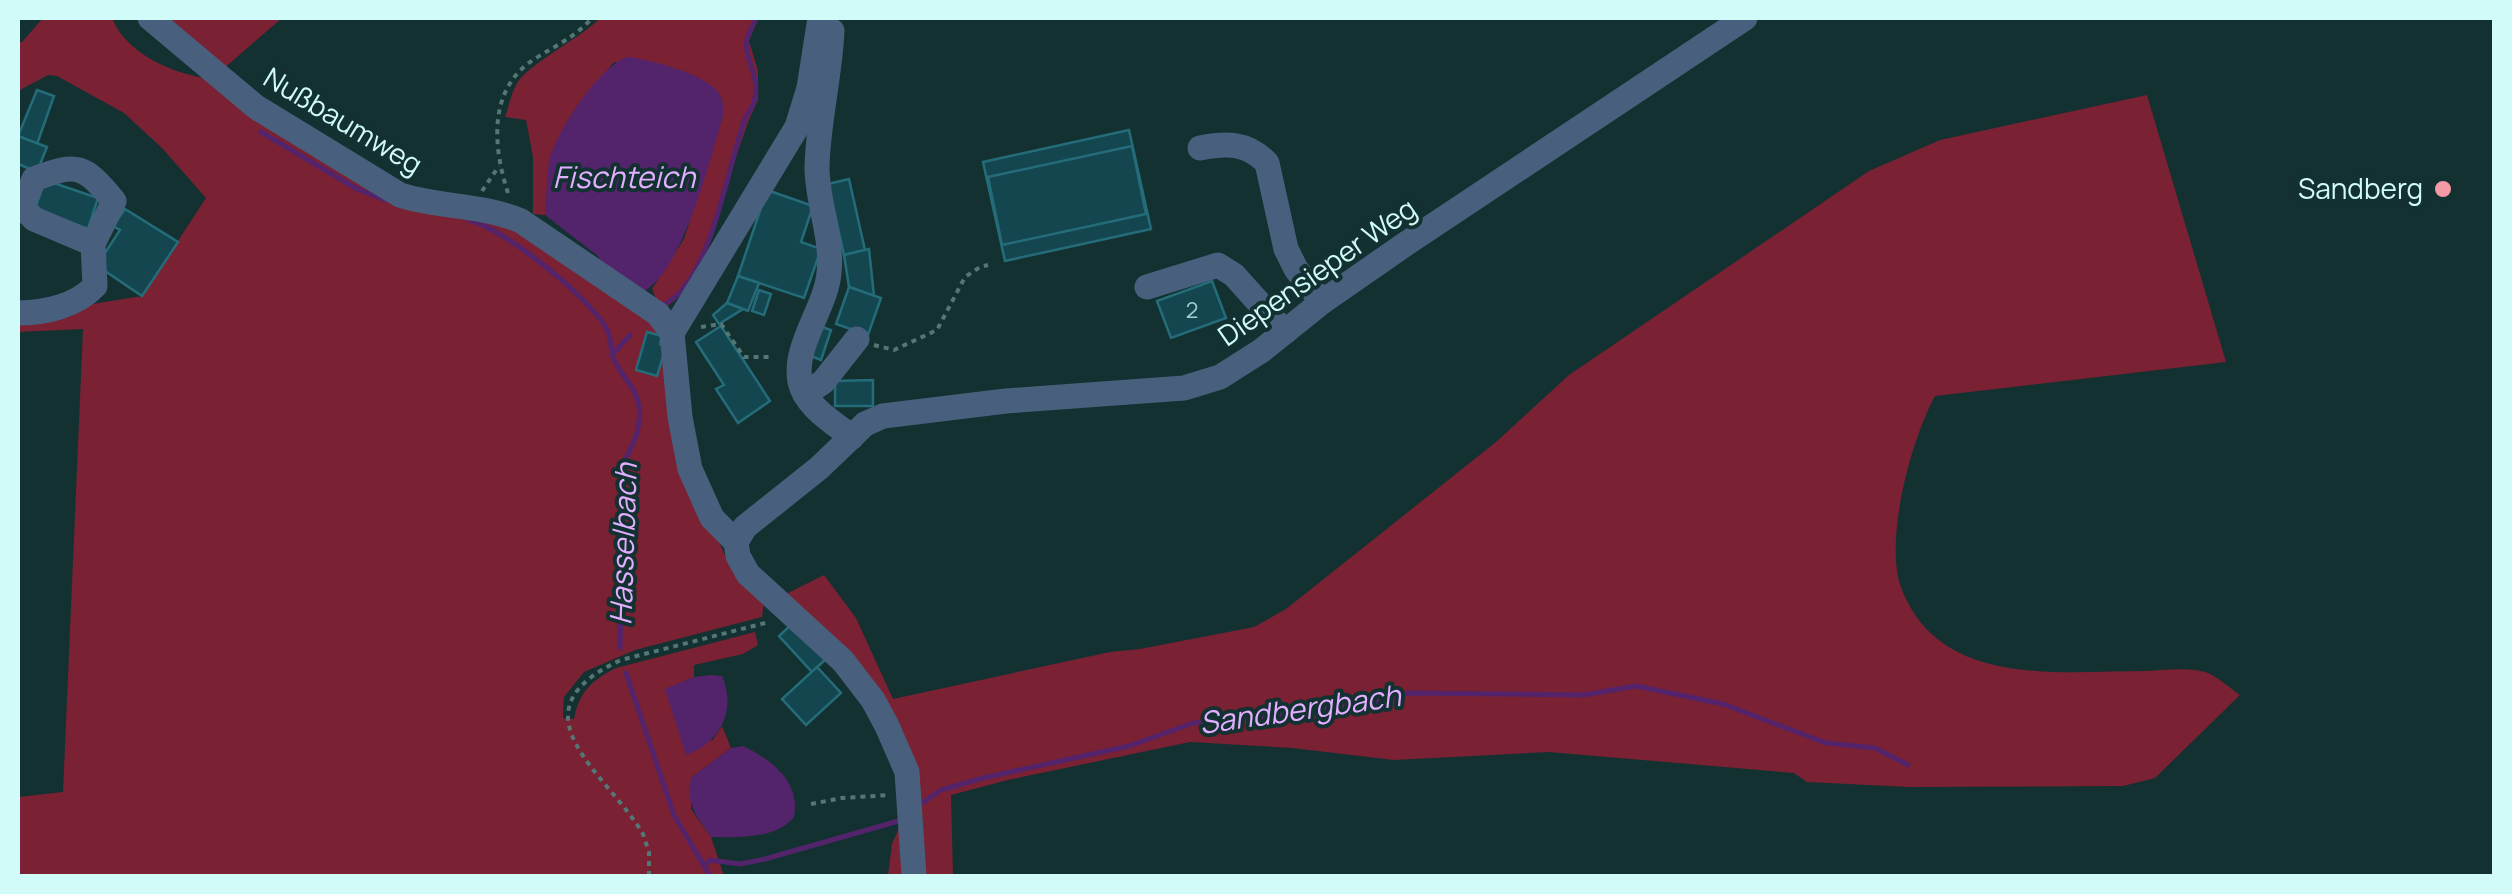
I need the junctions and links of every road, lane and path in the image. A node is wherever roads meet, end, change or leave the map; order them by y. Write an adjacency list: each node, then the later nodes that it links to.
1 (150, 18): 8 (street, Nußbaumweg)
2 (592, 18): 7 (path)
3 (820, 18): 17 (street)
4 (833, 18): 20 (street)
5 (1745, 18): 13 (street, Diepensieper Weg)
6 (1200, 148): 13 (street)
7 (500, 166): 8 (path); 9 (path)
8 (472, 207): 9 (street, Nußbaumweg)
9 (521, 221): 17 (street, Nußbaumweg)
10 (93, 244): 14 (street)
11 (988, 266): 18 (path)
12 (1147, 287): 16 (street)
13 (1322, 302): 16 (street, Diepensieper Weg)
14 (18, 314)
15 (720, 325): 19 (path)
16 (1285, 332): 21 (street, Diepensieper Weg)
17 (672, 333): 22 (street)
18 (856, 339): 20 (street)
19 (771, 357)
20 (805, 394): 21 (street)
21 (852, 437): 22 (street, Diepensieper Weg)
22 (736, 542): 23 (street)
23 (787, 613): 24 (street); 26 (path)
24 (910, 796): 25 (path); 27 (street)
25 (810, 804)
26 (649, 876)
27 (914, 876)

